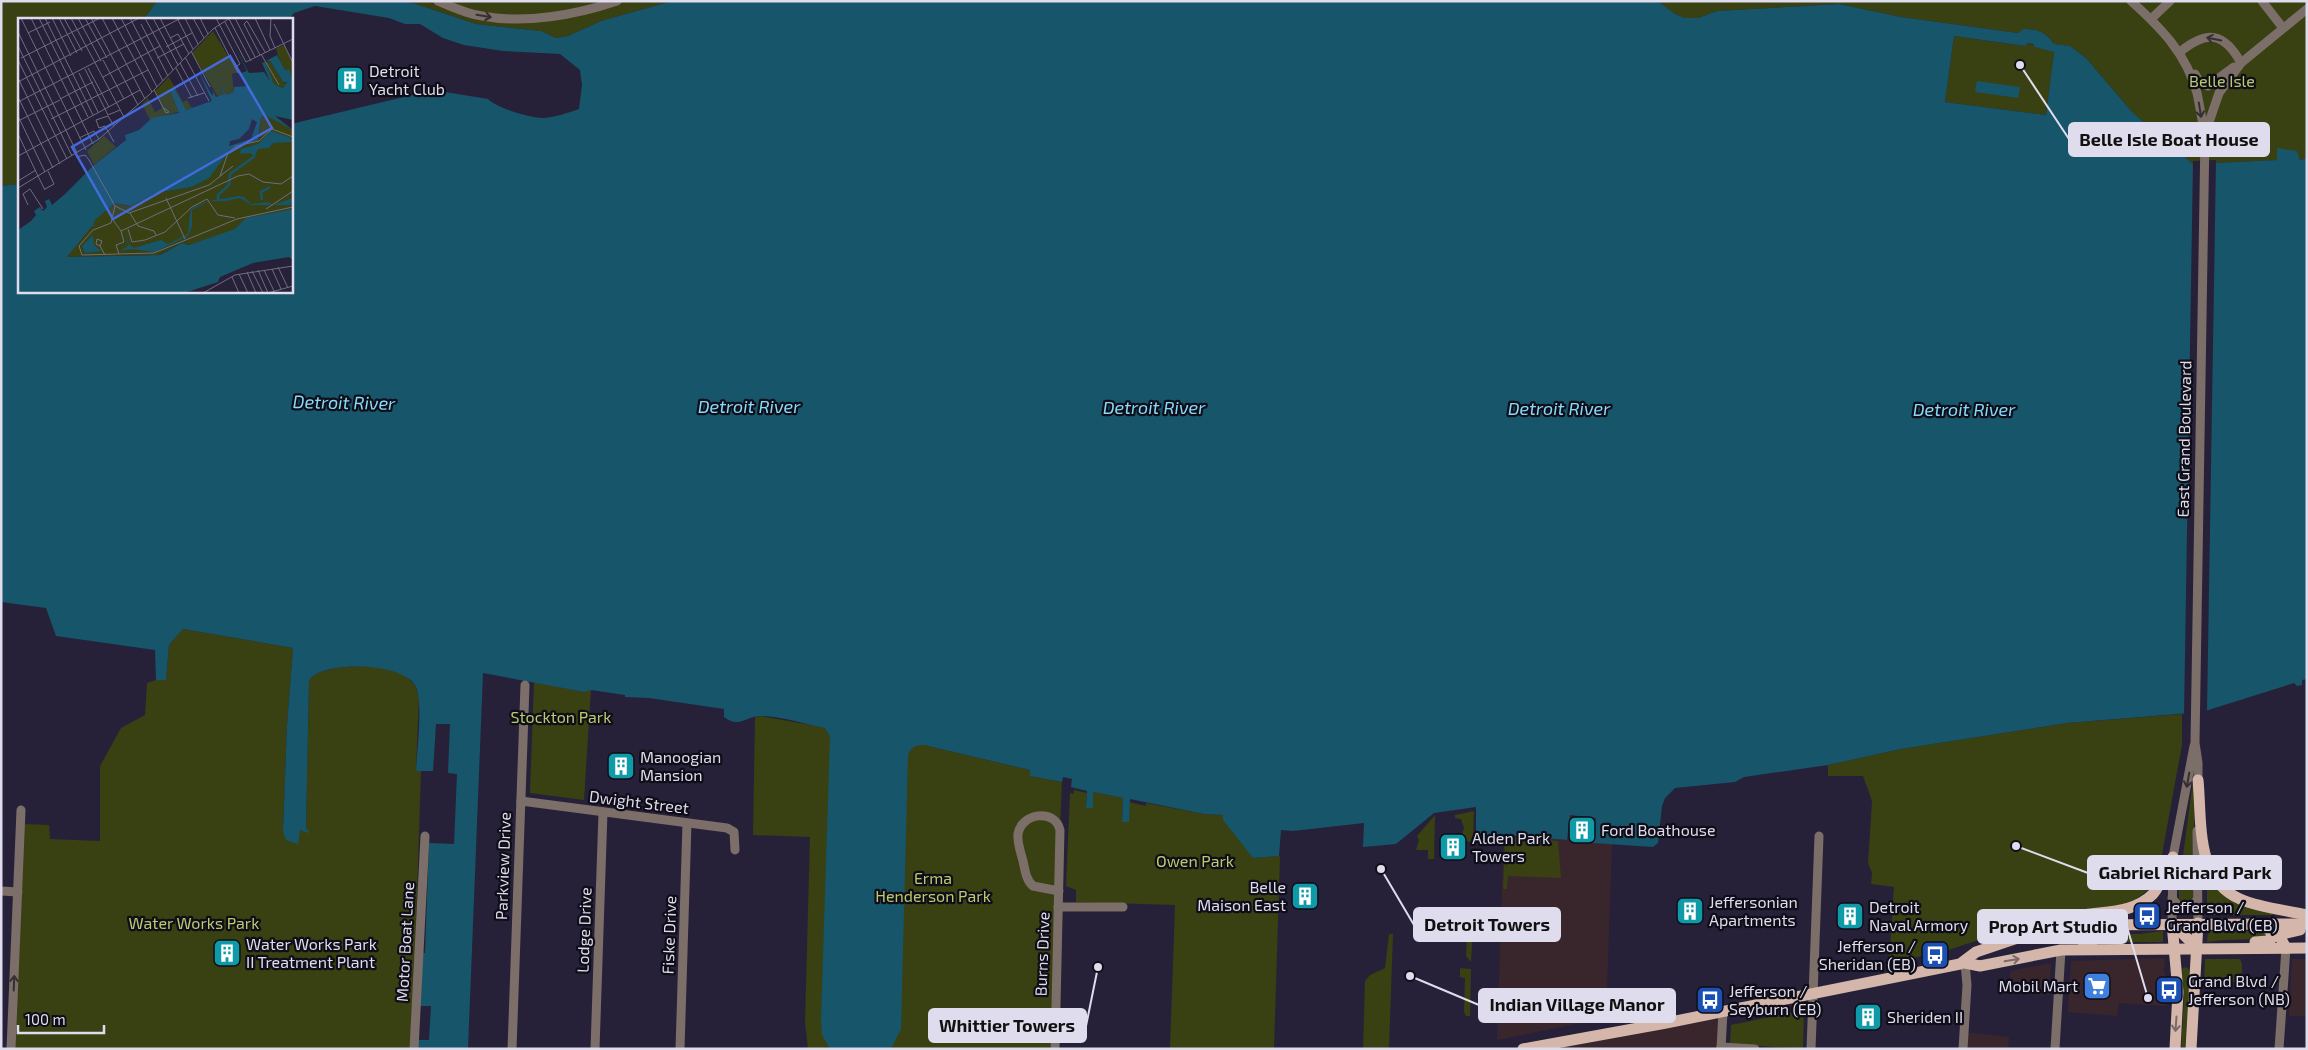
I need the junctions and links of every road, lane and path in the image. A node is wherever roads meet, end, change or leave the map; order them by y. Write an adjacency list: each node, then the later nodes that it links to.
1 (438, 1): 2 (street, one-way to 2)
2 (617, 1)
3 (2131, 1): 7 (street)
4 (2170, 1): 7 (street)
5 (2262, 1): 8 (street)
6 (2307, 9): 8 (street)
7 (2151, 19): 9 (street)
8 (2283, 28): 10 (street)
9 (2180, 52): 10 (street, one-way to 9); 10 (street); 11 (street, one-way to 11)
10 (2241, 64): 11 (street)
11 (2205, 137): 13 (street, East Grand Boulevard)
12 (525, 685): 15 (street, Parkview Drive)
13 (2195, 743): 14 (street, East Grand Boulevard); 22 (street, East Grand Boulevard, one-way to 22)
14 (2198, 780): 27 (street, East Grand Boulevard); 30 (main road)
15 (521, 801): 17 (street, Dwight Street); 55 (street, Parkview Drive)
16 (21, 810): 25 (street)
17 (603, 812): 18 (street, Dwight Street); 56 (street, Lodge Drive)
18 (687, 823): 21 (street, Dwight Street); 57 (street, Fiske Drive)
19 (424, 836): 54 (street, Motor Boat Lane)
20 (1819, 836): 48 (street)
21 (735, 850)
22 (2173, 857): 26 (street, East Grand Boulevard); 36 (main road)
23 (1, 891): 25 (street)
24 (1059, 891): 24 (street, Burns Drive); 28 (street, Burns Drive)
25 (18, 892): 53 (street, one-way to 25)
26 (2172, 898): 27 (street); 32 (street, East Grand Boulevard)
27 (2197, 900): 33 (street, East Grand Boulevard)
28 (1058, 907): 29 (street); 58 (street, Burns Drive)
29 (1123, 907)
30 (2307, 915)
31 (2153, 923): 32 (main road); 36 (main road); 43 (main road)
32 (2172, 923): 33 (main road); 38 (main road, East Grand Boulevard); 39 (main road)
33 (2198, 923): 34 (main road); 39 (main road, East Grand Boulevard)
34 (2256, 923): 35 (main road); 40 (main road)
35 (2307, 924)
36 (2048, 928): 45 (main road)
37 (2307, 930): 41 (main road)
38 (2174, 948): 39 (main road); 43 (main road); 46 (main road, East Grand Boulevard)
39 (2197, 948): 40 (main road); 47 (main road, East Grand Boulevard)
40 (2215, 948): 41 (main road)
41 (2286, 948): 42 (main road); 65 (street)
42 (2307, 948)
43 (2095, 949): 44 (main road)
44 (2061, 950): 45 (main road, one-way to 44); 63 (street)
45 (1965, 963): 48 (main road); 62 (street)
46 (2176, 976): 47 (main road); 64 (main road, East Grand Boulevard, one-way to 64)
47 (2195, 978): 52 (main road, East Grand Boulevard)
48 (1814, 993): 49 (main road); 61 (street)
49 (1723, 1011): 50 (main road); 51 (street)
50 (1548, 1047): 59 (main road)
51 (1721, 1048): 60 (street)
52 (2190, 1048)
53 (11, 1049)
54 (414, 1049)
55 (512, 1049)
56 (596, 1049)
57 (680, 1049)
58 (1054, 1049)
59 (1523, 1049)
60 (1755, 1049)
61 (1811, 1049)
62 (1963, 1049)
63 (2055, 1049)
64 (2175, 1049)
65 (2279, 1049)

